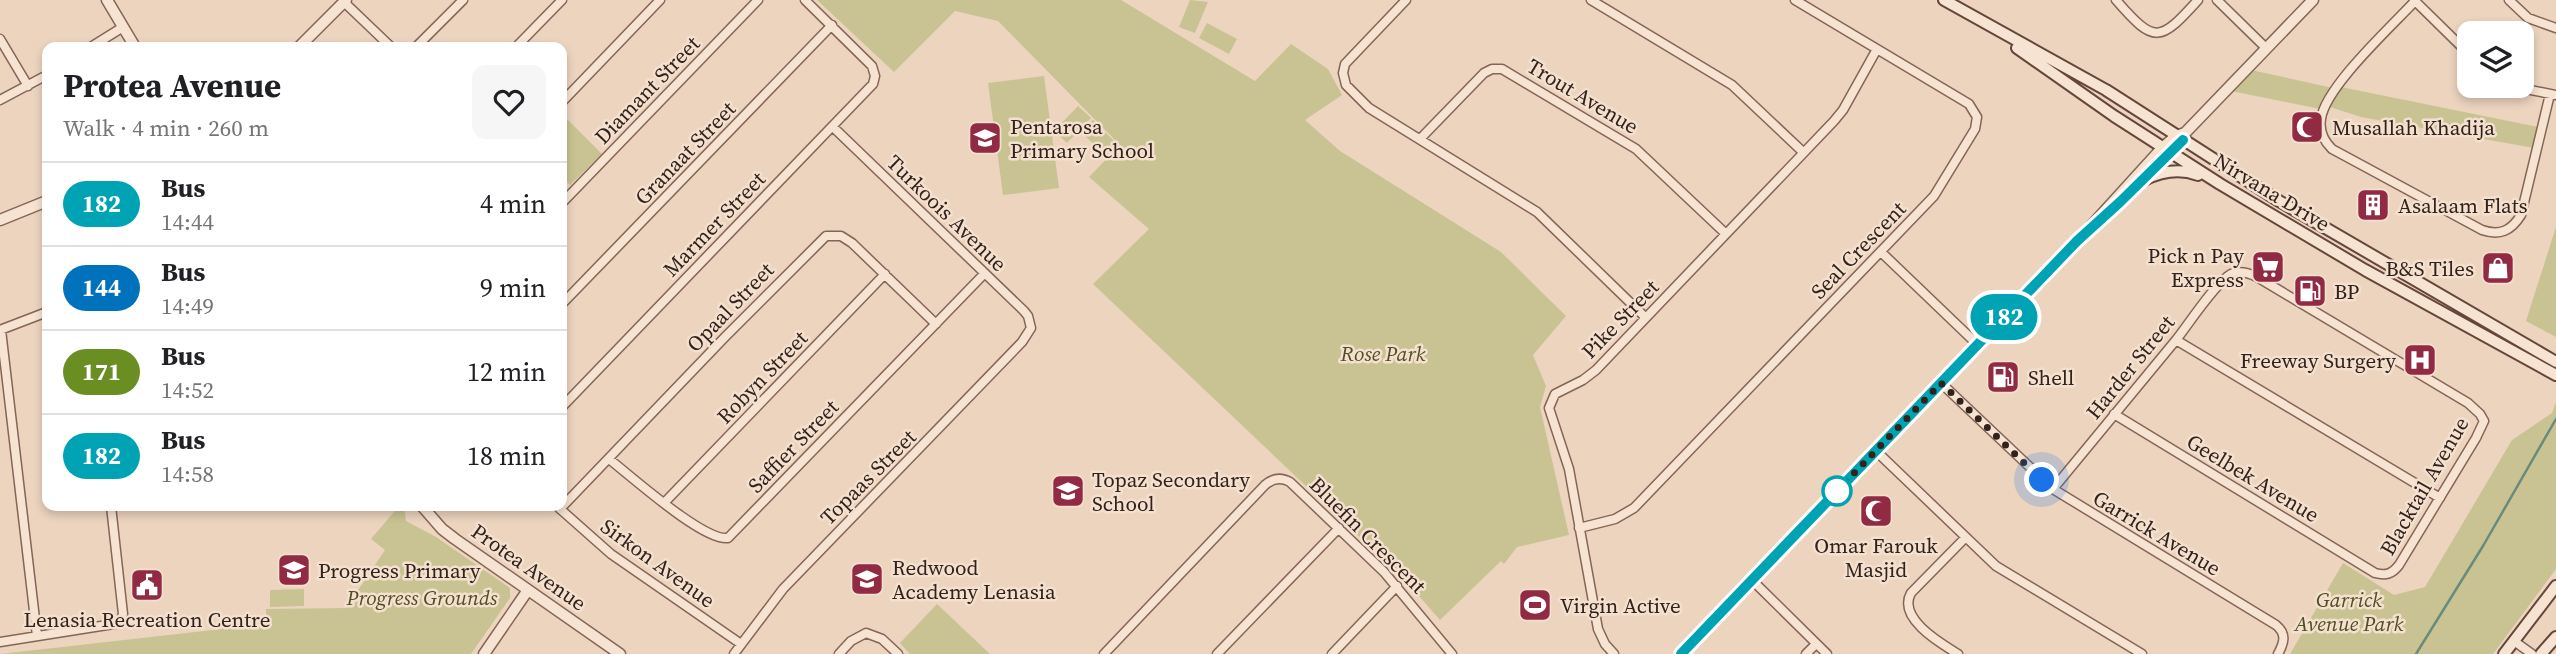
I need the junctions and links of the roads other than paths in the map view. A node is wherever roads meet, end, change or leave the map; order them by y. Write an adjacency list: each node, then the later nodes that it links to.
1 (107, 0): 20 (street)
2 (463, 0): 27 (street)
3 (562, 0): 28 (street)
4 (660, 0): 36 (street)
5 (758, 0): 45 (street, Diamant Street)
6 (805, 0): 19 (street)
7 (1406, 0): 40 (street)
8 (1591, 0): 42 (street)
9 (1795, 0): 31 (street, Seal Crescent)
10 (1944, 0): 18 (main road, Nirvana Drive)
11 (2116, 0): 12 (street)
12 (2198, 0)
13 (2217, 0): 30 (street)
14 (2313, 0): 30 (street)
15 (2509, 0): 21 (street)
16 (345, 1): 25 (street); 26 (street)
17 (2415, 1): 29 (street); 35 (street)
18 (1980, 22): 39 (main road, Nirvana Drive); 41 (main road, Nirvana Drive)
19 (832, 25): 38 (street, Marmer Street); 53 (street, Granaat Street)
20 (123, 27): 23 (street); 24 (street)
21 (2556, 27)
22 (0, 39): 33 (street)
23 (99, 42)
24 (132, 42)
25 (304, 42)
26 (386, 42)
27 (421, 42)
28 (521, 42)
29 (2457, 42)
30 (2266, 48): 39 (street)
31 (1877, 49): 42 (street, Pike Street); 50 (street, Seal Crescent)
32 (42, 78): 33 (street)
33 (28, 86): 37 (street)
34 (2534, 91): 35 (street)
35 (2553, 95)
36 (567, 97)
37 (0, 100)
38 (833, 127): 52 (street, Turkoois Avenue); 64 (street, Marmer Street)
39 (2181, 136): 41 (street); 61 (main road, Nirvana Drive)
40 (1420, 139): 48 (street, Trout Avenue); 55 (street)
41 (2166, 150): 43 (street); 44 (main road, Nirvana Drive); 49 (street)
42 (1803, 152): 48 (street, Pike Street)
43 (2144, 180): 44 (main road); 49 (street)
44 (2220, 184): 62 (main road, Nirvana Drive)
45 (567, 198)
46 (42, 203): 47 (street)
47 (0, 220)
48 (1725, 233): 55 (street, Pike Street)
49 (2077, 241): 60 (street)
50 (1881, 252): 60 (street); 77 (street, Seal Crescent)
51 (885, 274): 56 (street, Opaal Street); 68 (street, Opaal Street); 72 (street, Robyn Street)
52 (984, 274): 56 (street, Saffier Street); 57 (street, Turkoois Avenue)
53 (567, 299)
54 (42, 314): 58 (street)
55 (1645, 317): 77 (street, Pike Street)
56 (936, 324): 72 (street, Saffier Street)
57 (1031, 328): 87 (street, Topaas Street)
58 (0, 330): 84 (street)
59 (2176, 340): 65 (street, Harder Street); 66 (street, Harder Street); 70 (street)
60 (1978, 345): 63 (street)
61 (2556, 362)
62 (2556, 374)
63 (1941, 383): 67 (street); 69 (street, Garrick Avenue)
64 (567, 402)
65 (2468, 404): 70 (street, Blacktail Avenue)
66 (2114, 414): 69 (street, Harder Street); 79 (street, Geelbek Avenue)
67 (1876, 451): 78 (street); 80 (street)
68 (609, 459): 71 (street, Opaal Street); 72 (street, Saffier Street)
69 (2053, 489): 105 (street, Garrick Avenue)
70 (2440, 498): 79 (street, Blacktail Avenue)
71 (567, 499)
72 (664, 503)
73 (112, 511): 84 (street)
74 (426, 511): 83 (street, Protea Avenue)
75 (563, 511): 87 (street, Sirkon Avenue)
76 (1339, 527): 81 (street, Bluefin Crescent); 96 (street, Bluefin Crescent); 97 (street)
77 (1579, 527): 99 (street, Pike Street)
78 (1966, 537): 103 (street); 104 (street)
79 (2375, 572)
80 (1752, 580): 88 (street); 100 (street)
81 (1397, 586): 90 (street, Bluefin Crescent); 98 (street)
82 (2556, 586): 89 (main road)
83 (528, 590): 91 (street); 92 (street, Protea Avenue)
84 (37, 636): 86 (street)
85 (2556, 637): 107 (main road)
86 (0, 642)
87 (741, 644): 93 (street, Topaas Street)
88 (1816, 644): 101 (street); 102 (street)
89 (2511, 649): 106 (street)
90 (1449, 653)
91 (484, 654)
92 (620, 654)
93 (734, 654)
94 (839, 654): 95 (street)
95 (898, 654)
96 (1104, 654)
97 (1217, 654)
98 (1332, 654)
99 (1614, 654)
100 (1681, 654)
101 (1806, 654)
102 (1827, 654)
103 (1958, 654)
104 (2142, 654)
105 (2278, 654)
106 (2532, 654)
107 (2541, 654)

